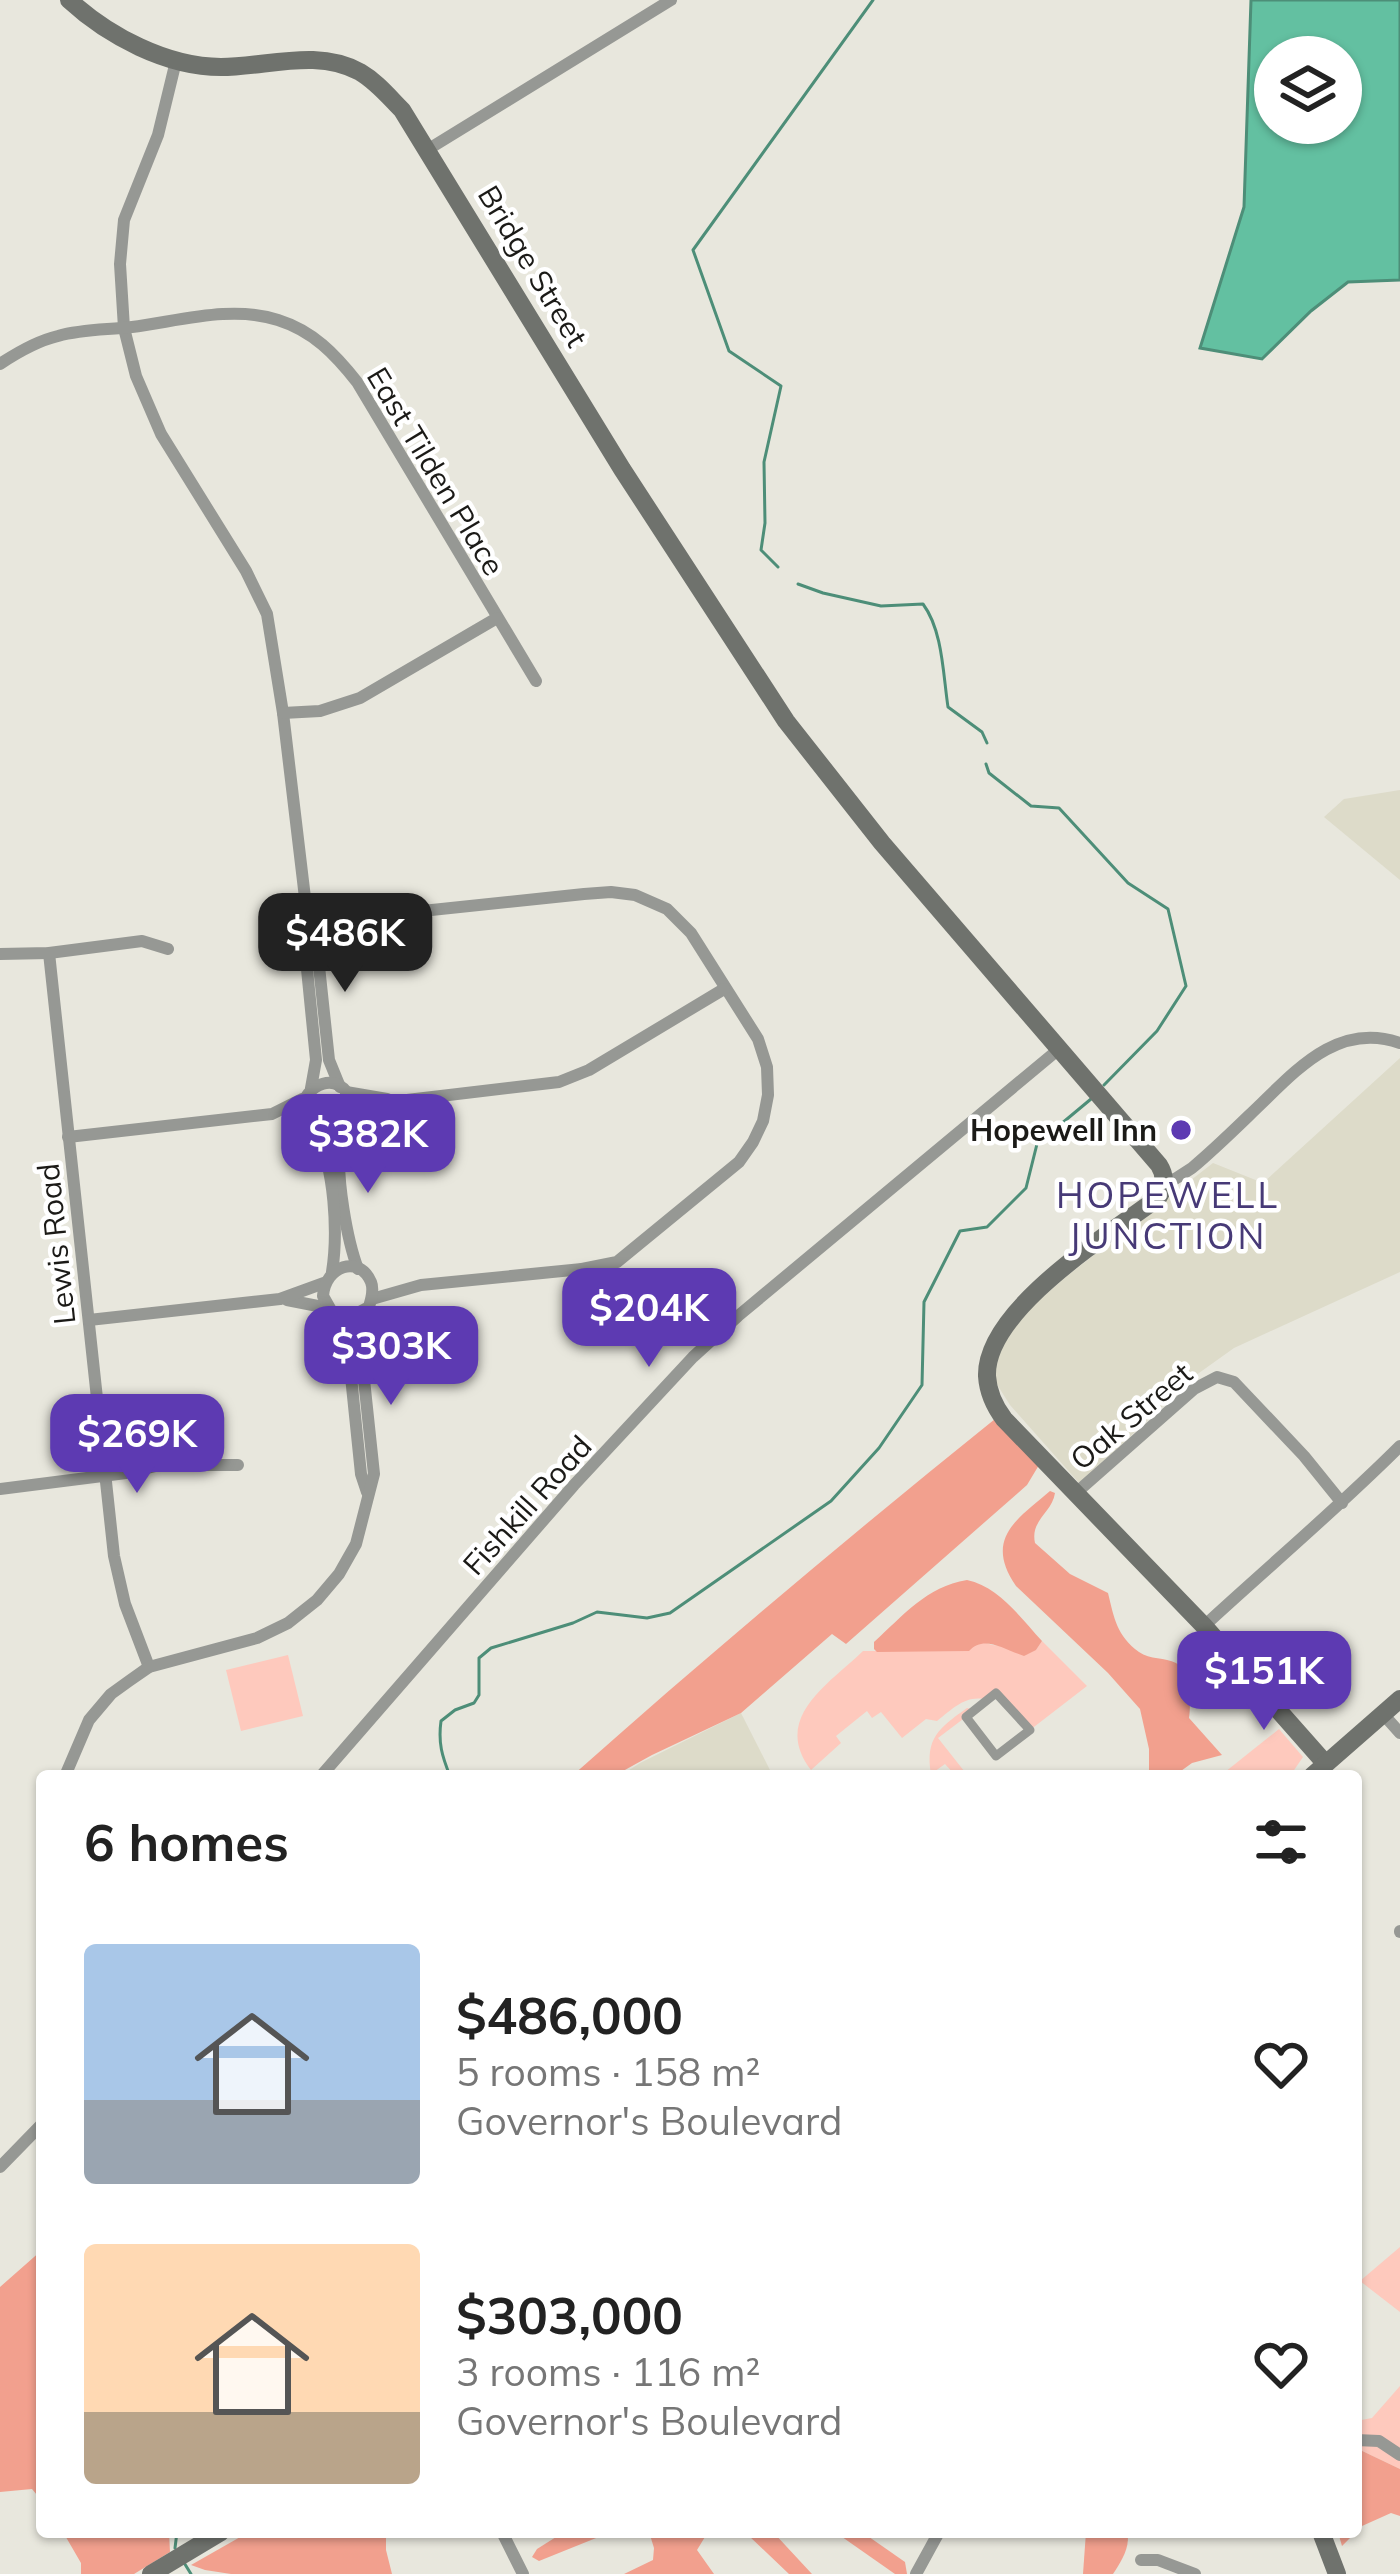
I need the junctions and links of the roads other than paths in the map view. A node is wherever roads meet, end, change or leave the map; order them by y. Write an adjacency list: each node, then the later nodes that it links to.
1 (69, 0): 3 (main road, Bridge Street)
2 (671, 0): 4 (street)
3 (176, 61): 4 (main road, Bridge Street); 5 (street)
4 (428, 150): 16 (main road, Bridge Street)
5 (124, 328): 6 (street, East Tilden Place); 7 (street, East Tilden Place); 9 (street)
6 (0, 364)
7 (496, 618): 8 (street, East Tilden Place); 9 (street)
8 (536, 681)
9 (283, 713): 10 (street)
10 (308, 923): 14 (street); 17 (street); 18 (street)
11 (168, 949): 12 (street)
12 (49, 953): 13 (street); 23 (street, Lewis Road)
13 (0, 954)
14 (724, 989): 19 (street); 25 (street)
15 (1400, 1043): 24 (street)
16 (1059, 1049): 24 (main road, Bridge Street); 48 (street, Fishkill Road)
17 (343, 1089): 18 (street); 19 (street); 21 (street)
18 (306, 1094): 20 (street); 22 (street)
19 (406, 1100): 21 (street)
20 (272, 1114): 22 (street); 23 (street)
21 (349, 1120): 22 (street); 26 (street)
22 (311, 1129): 27 (street)
23 (68, 1137): 32 (street, Lewis Road)
24 (1164, 1181): 38 (main road)
25 (583, 1269): 28 (street); 33 (street)
26 (363, 1273): 27 (street); 28 (street); 30 (street)
27 (328, 1278): 29 (street); 31 (street)
28 (421, 1285): 30 (street)
29 (280, 1299): 31 (street); 32 (street)
30 (369, 1304): 31 (street); 39 (street)
31 (330, 1310): 39 (street)
32 (89, 1320): 36 (street, Lewis Road)
33 (592, 1323)
34 (1400, 1446): 40 (street)
35 (238, 1465): 36 (street)
36 (104, 1476): 37 (street); 42 (street, Lewis Road)
37 (0, 1489)
38 (1077, 1492): 40 (street, Oak Street); 41 (main road)
39 (367, 1493): 42 (street)
40 (1342, 1504): 41 (street)
41 (1204, 1627): 49 (main road)
42 (149, 1667): 47 (street)
43 (1400, 1700): 45 (main road)
44 (982, 1704): 44 (street)
45 (1383, 1714): 46 (street); 49 (main road)
46 (1400, 1733)
47 (68, 1770)
48 (326, 1770)
49 (1319, 1770)
50 (36, 2130): 51 (street)
51 (0, 2167)
52 (1362, 2440): 53 (street)
53 (1400, 2455)
54 (210, 2538): 59 (main road)
55 (505, 2538): 60 (street)
56 (936, 2538): 61 (street)
57 (1323, 2538): 63 (main road)
58 (1141, 2560): 62 (street)
59 (158, 2570)
60 (523, 2574)
61 (916, 2574)
62 (1195, 2574)
63 (1337, 2574)

